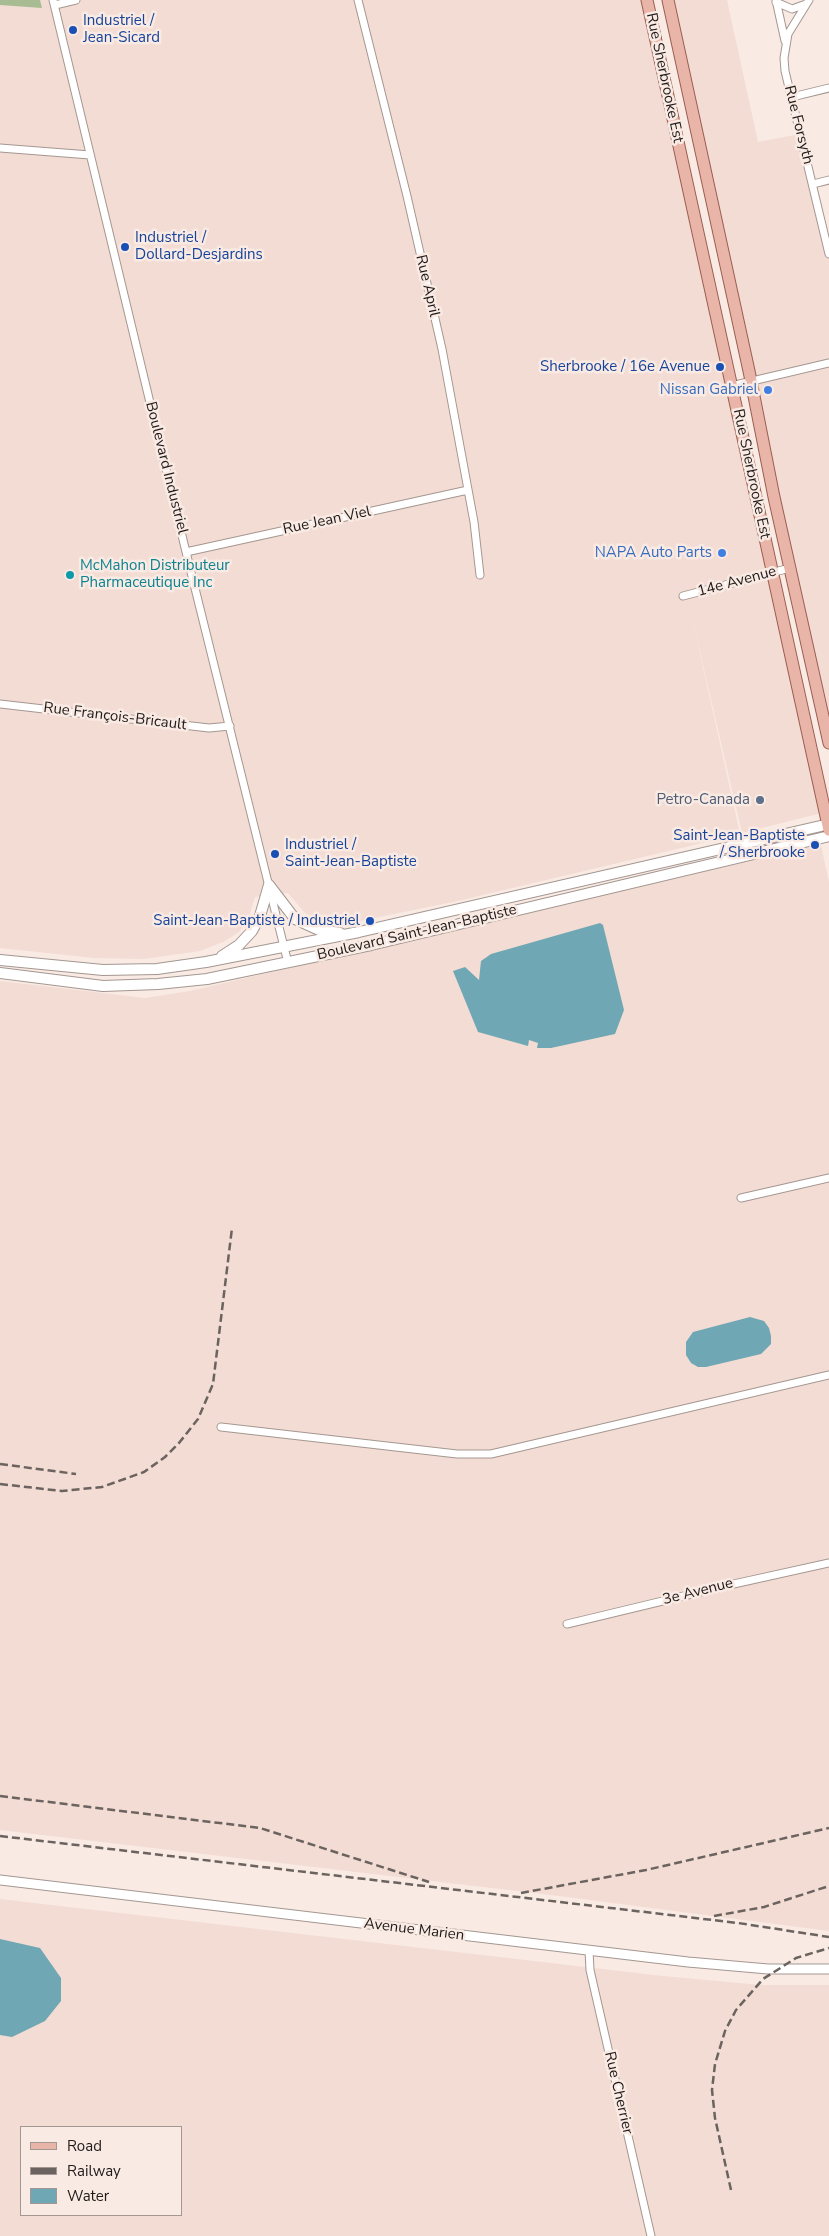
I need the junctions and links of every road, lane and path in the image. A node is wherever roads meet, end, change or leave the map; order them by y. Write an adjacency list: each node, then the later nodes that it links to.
1 (76, 0): 6 (street)
2 (358, 0): 25 (street, Rue April)
3 (647, 0): 11 (main road, Rue Sherbrooke Est)
4 (668, 0): 9 (main road, Rue Sherbrooke Est)
5 (776, 1): 7 (street); 8 (street)
6 (54, 2): 14 (street, Boulevard Industriel)
7 (808, 2): 8 (street, Rue Forsyth)
8 (785, 44): 12 (street, Rue Forsyth)
9 (686, 84): 11 (main road); 15 (main road, Rue Sherbrooke Est)
10 (829, 88): 12 (street)
11 (666, 89): 16 (main road, Rue Sherbrooke Est)
12 (792, 97): 18 (street, Rue Forsyth)
13 (0, 148): 14 (street)
14 (90, 155): 28 (street, Boulevard Industriel)
15 (703, 159): 16 (main road); 21 (main road, Rue Sherbrooke Est)
16 (682, 164): 22 (main road, Rue Sherbrooke Est)
17 (829, 180): 18 (street)
18 (812, 184): 19 (street, Rue Forsyth)
19 (829, 254)
20 (829, 363): 21 (street)
21 (752, 382): 22 (street); 23 (main road, Rue Sherbrooke Est)
22 (732, 386): 24 (main road, Rue Sherbrooke Est)
23 (763, 442): 24 (main road); 26 (main road, Rue Sherbrooke Est)
24 (744, 446): 27 (main road, Rue Sherbrooke Est)
25 (468, 490): 28 (street, Rue Jean Viel); 31 (street, Rue April)
26 (774, 497): 27 (main road); 29 (main road, Rue Sherbrooke Est)
27 (756, 500): 30 (main road, Rue Sherbrooke Est)
28 (186, 552): 36 (street, Boulevard Industriel)
29 (790, 568): 30 (street, 14e Avenue); 33 (main road, Rue Sherbrooke Est)
30 (772, 573): 32 (street, 14e Avenue); 34 (main road, Rue Sherbrooke Est)
31 (480, 575)
32 (684, 596)
33 (810, 662): 34 (main road); 37 (main road, Rue Sherbrooke Est)
34 (792, 666): 38 (main road, Rue Sherbrooke Est)
35 (0, 704): 36 (street, Rue François-Bricault)
36 (230, 726): 43 (street, Boulevard Industriel)
37 (829, 743)
38 (829, 826): 40 (main road, Boulevard Saint-Jean-Baptiste)
39 (829, 836): 42 (main road, Boulevard Saint-Jean-Baptiste)
40 (662, 862): 41 (main road, Boulevard Saint-Jean-Baptiste); 42 (main road)
41 (623, 870): 44 (main road); 45 (main road, Boulevard Saint-Jean-Baptiste)
42 (666, 876): 44 (main road, Boulevard Saint-Jean-Baptiste)
43 (270, 885): 47 (main road); 48 (street, Boulevard Industriel); 50 (main road)
44 (627, 885): 46 (main road, Boulevard Saint-Jean-Baptiste)
45 (472, 906): 46 (main road); 47 (main road, Boulevard Saint-Jean-Baptiste)
46 (475, 919): 51 (main road, Boulevard Saint-Jean-Baptiste)
47 (359, 932): 48 (main road, Boulevard Saint-Jean-Baptiste)
48 (285, 947): 50 (main road, Boulevard Saint-Jean-Baptiste); 51 (street, Boulevard Industriel)
49 (0, 960): 50 (main road, Boulevard Saint-Jean-Baptiste)
50 (206, 962)
51 (288, 964): 52 (main road, Boulevard Saint-Jean-Baptiste)
52 (0, 973)
53 (829, 1178): 54 (street)
54 (740, 1198)
55 (829, 1375): 56 (street)
56 (221, 1427)
57 (829, 1563): 58 (street, 3e Avenue)
58 (567, 1624)
59 (0, 1880): 60 (street, Avenue Marien)
60 (589, 1950): 61 (street, Avenue Marien); 62 (street, Rue Cherrier)
61 (829, 1969)
62 (651, 2236)

